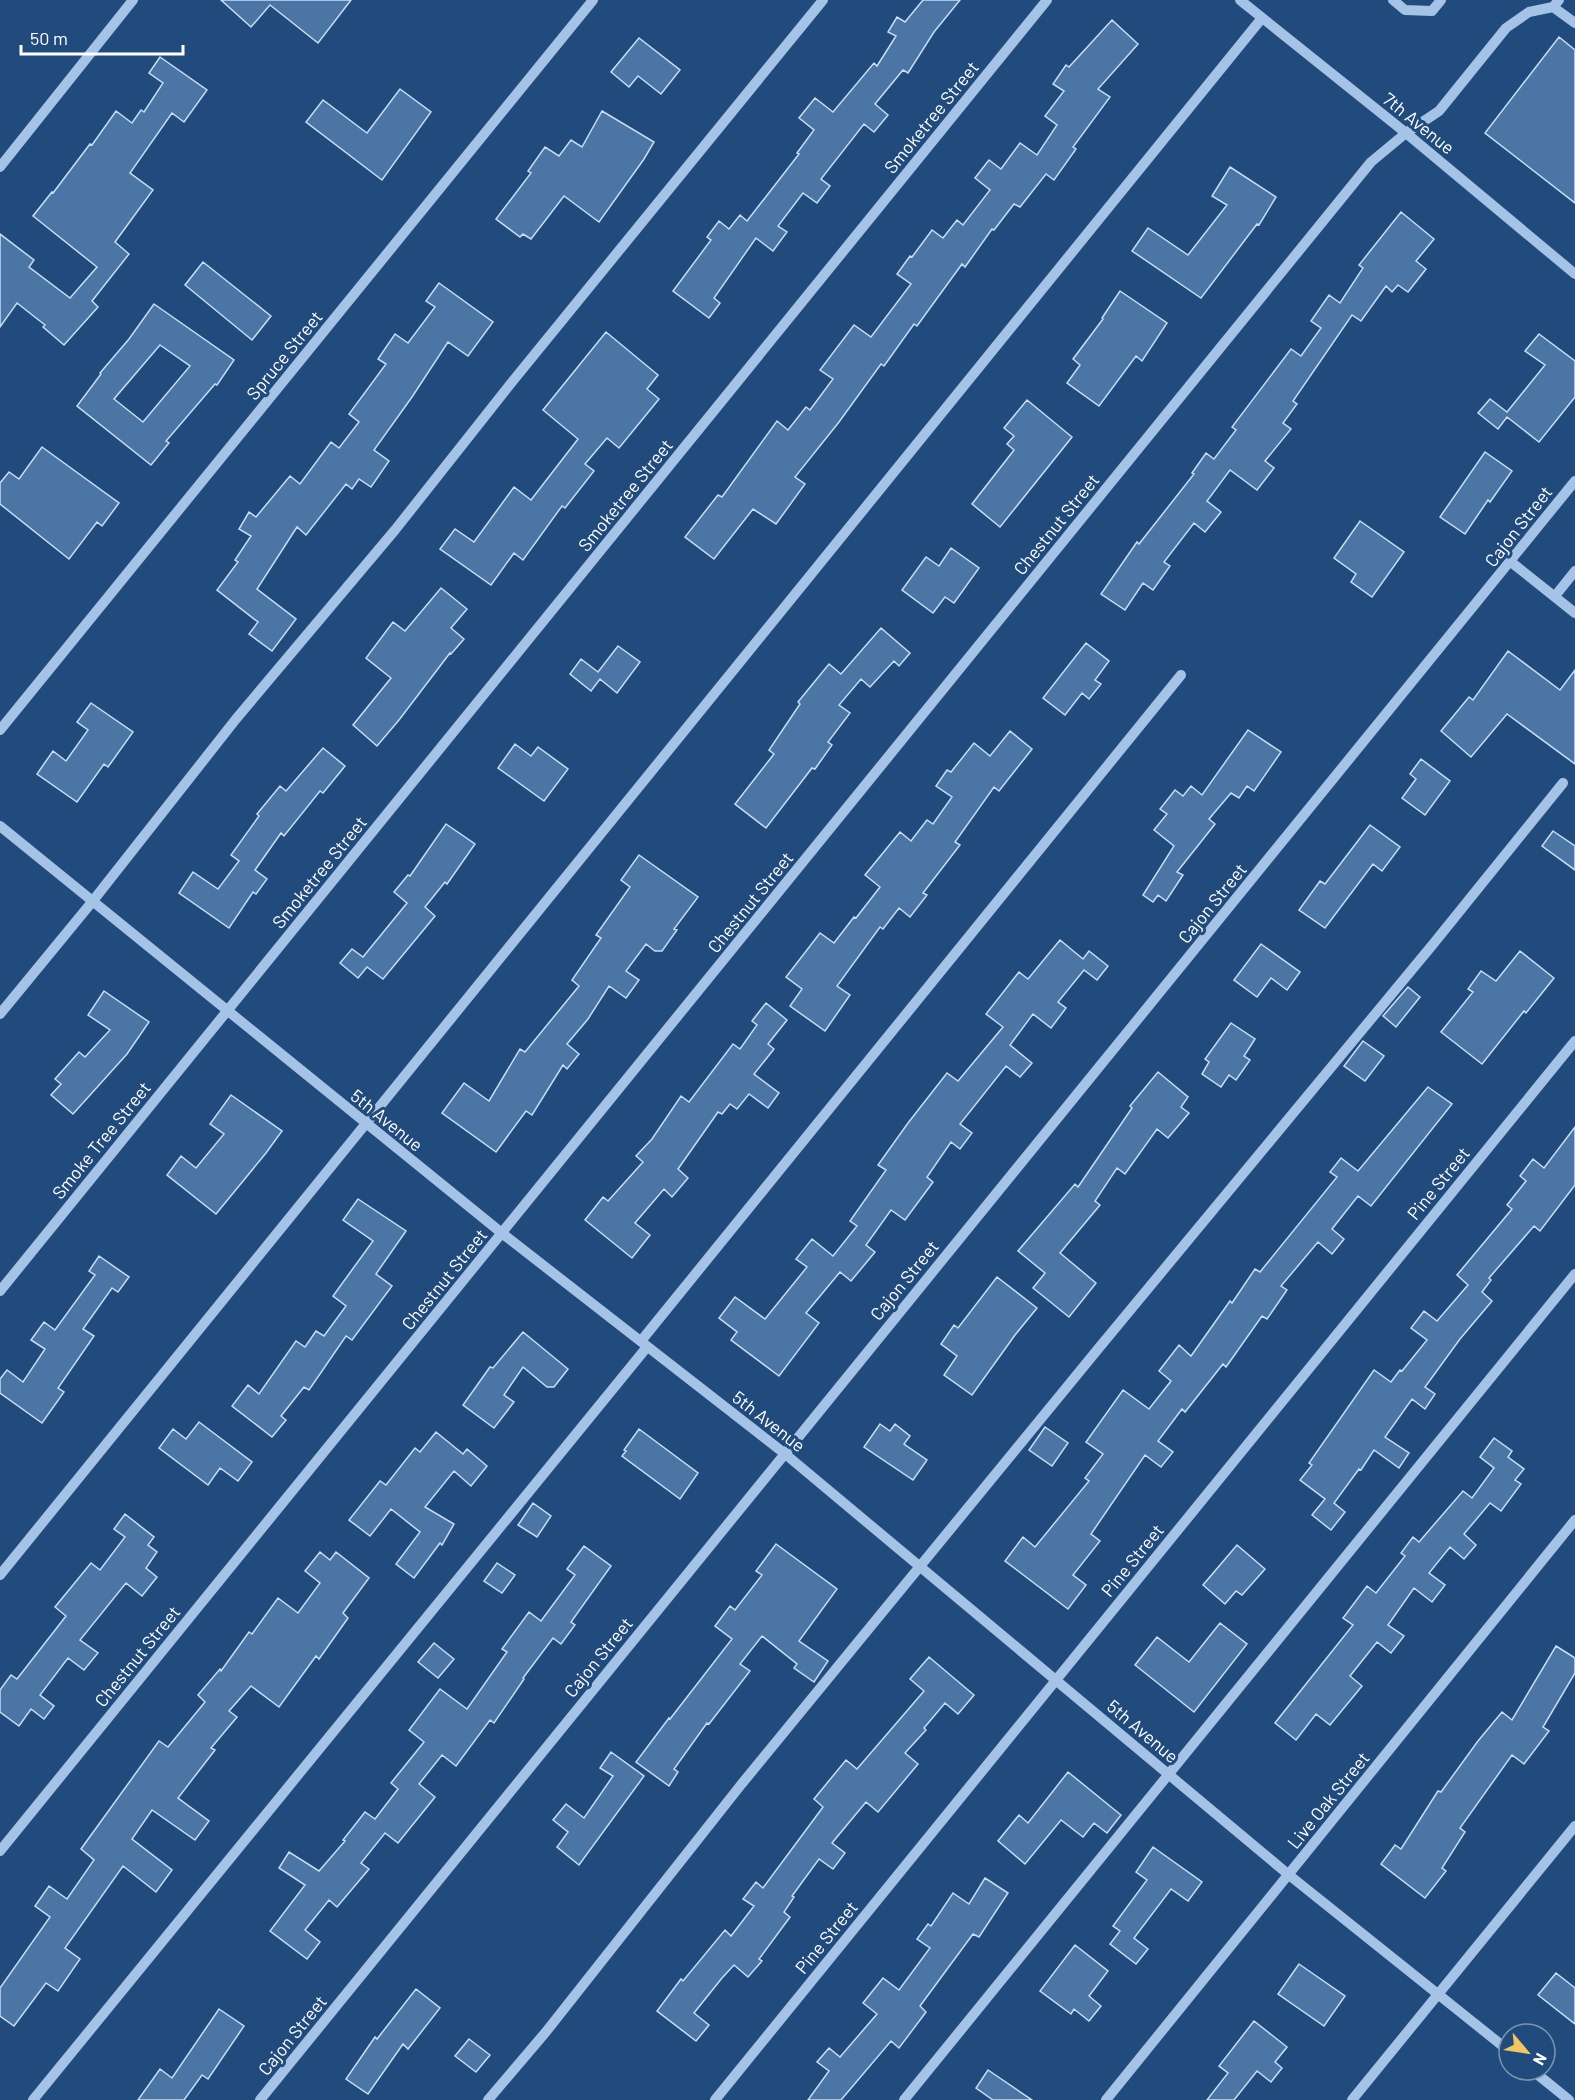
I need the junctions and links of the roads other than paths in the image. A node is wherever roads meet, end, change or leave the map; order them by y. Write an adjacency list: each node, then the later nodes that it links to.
1 (133, 0): 12 (street)
2 (593, 0): 20 (street, Spruce Street)
3 (823, 0): 23 (street)
4 (1047, 0): 24 (street, Smoketree Street)
5 (1240, 0): 9 (street, 7th Avenue)
6 (1393, 0): 7 (street)
7 (1441, 0)
8 (1556, 4): 10 (street, Chestnut Street); 11 (street, Chestnut Street)
9 (1262, 18): 11 (street, 7th Avenue); 27 (street)
10 (1575, 23)
11 (1406, 133): 13 (street, 7th Avenue); 28 (street, Chestnut Street)
12 (0, 167)
13 (1575, 274)
14 (1575, 481): 15 (street, Cajon Street)
15 (1511, 562): 17 (street); 32 (street, Cajon Street)
16 (1575, 571): 17 (street)
17 (1555, 596): 18 (street)
18 (1575, 612)
19 (1181, 675): 31 (street)
20 (0, 730)
21 (1563, 783): 34 (street)
22 (0, 826): 23 (street, 5th Avenue)
23 (92, 902): 24 (street, 5th Avenue); 25 (street)
24 (228, 1010): 27 (street, 5th Avenue); 30 (street, Smoke Tree Street)
25 (0, 1014)
26 (1575, 1041): 36 (street, Pine Street)
27 (366, 1124): 28 (street, 5th Avenue); 35 (street)
28 (503, 1234): 31 (street, 5th Avenue); 39 (street, Chestnut Street)
29 (1575, 1274): 37 (street)
30 (0, 1291)
31 (644, 1344): 32 (street, 5th Avenue); 44 (street)
32 (784, 1454): 34 (street, 5th Avenue); 45 (street, Cajon Street)
33 (1575, 1520): 40 (street, Live Oak Street)
34 (921, 1567): 36 (street, 5th Avenue); 46 (street)
35 (0, 1575)
36 (1056, 1679): 37 (street, 5th Avenue); 47 (street, Pine Street)
37 (1168, 1773): 40 (street, 5th Avenue); 48 (street)
38 (1575, 1826): 41 (street)
39 (0, 1851)
40 (1289, 1875): 41 (street, 5th Avenue); 49 (street, Live Oak Street)
41 (1437, 1994): 42 (street, 5th Avenue); 50 (street)
42 (1497, 2042)
43 (1547, 2082): 51 (street)
44 (33, 2100)
45 (260, 2100)
46 (488, 2100)
47 (715, 2100)
48 (904, 2100)
49 (1106, 2100)
50 (1352, 2100)
51 (1569, 2100)

